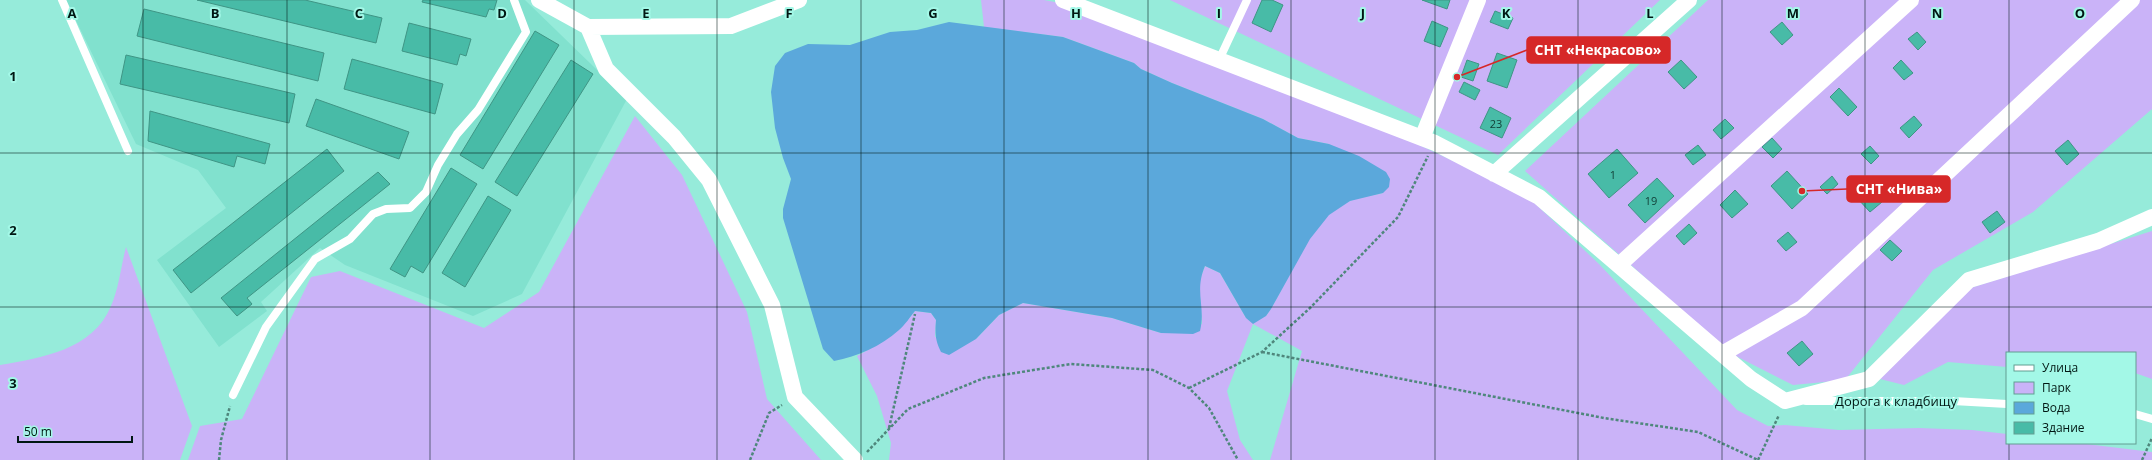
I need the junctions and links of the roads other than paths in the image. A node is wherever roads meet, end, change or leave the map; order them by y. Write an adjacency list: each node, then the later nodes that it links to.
1 (62, 0): 14 (lane)
2 (514, 0): 19 (lane)
3 (539, 0): 11 (street)
4 (800, 0): 11 (street)
5 (1063, 0): 12 (street)
6 (1247, 0): 12 (lane)
7 (1478, 0): 13 (street)
8 (1689, 0): 15 (street)
9 (1911, 0): 17 (street)
10 (2132, 0): 18 (street)
11 (588, 27): 24 (street)
12 (1219, 60): 13 (street)
13 (1428, 140): 15 (street)
14 (128, 151)
15 (1494, 174): 17 (street)
16 (2152, 218): 20 (street)
17 (1619, 265): 18 (street)
18 (1722, 354): 20 (street)
19 (233, 395)
20 (1785, 401): 21 (lane, Дорога к кладбищу)
21 (2006, 404)
22 (2136, 414): 23 (lane)
23 (2152, 419)
24 (860, 457)

